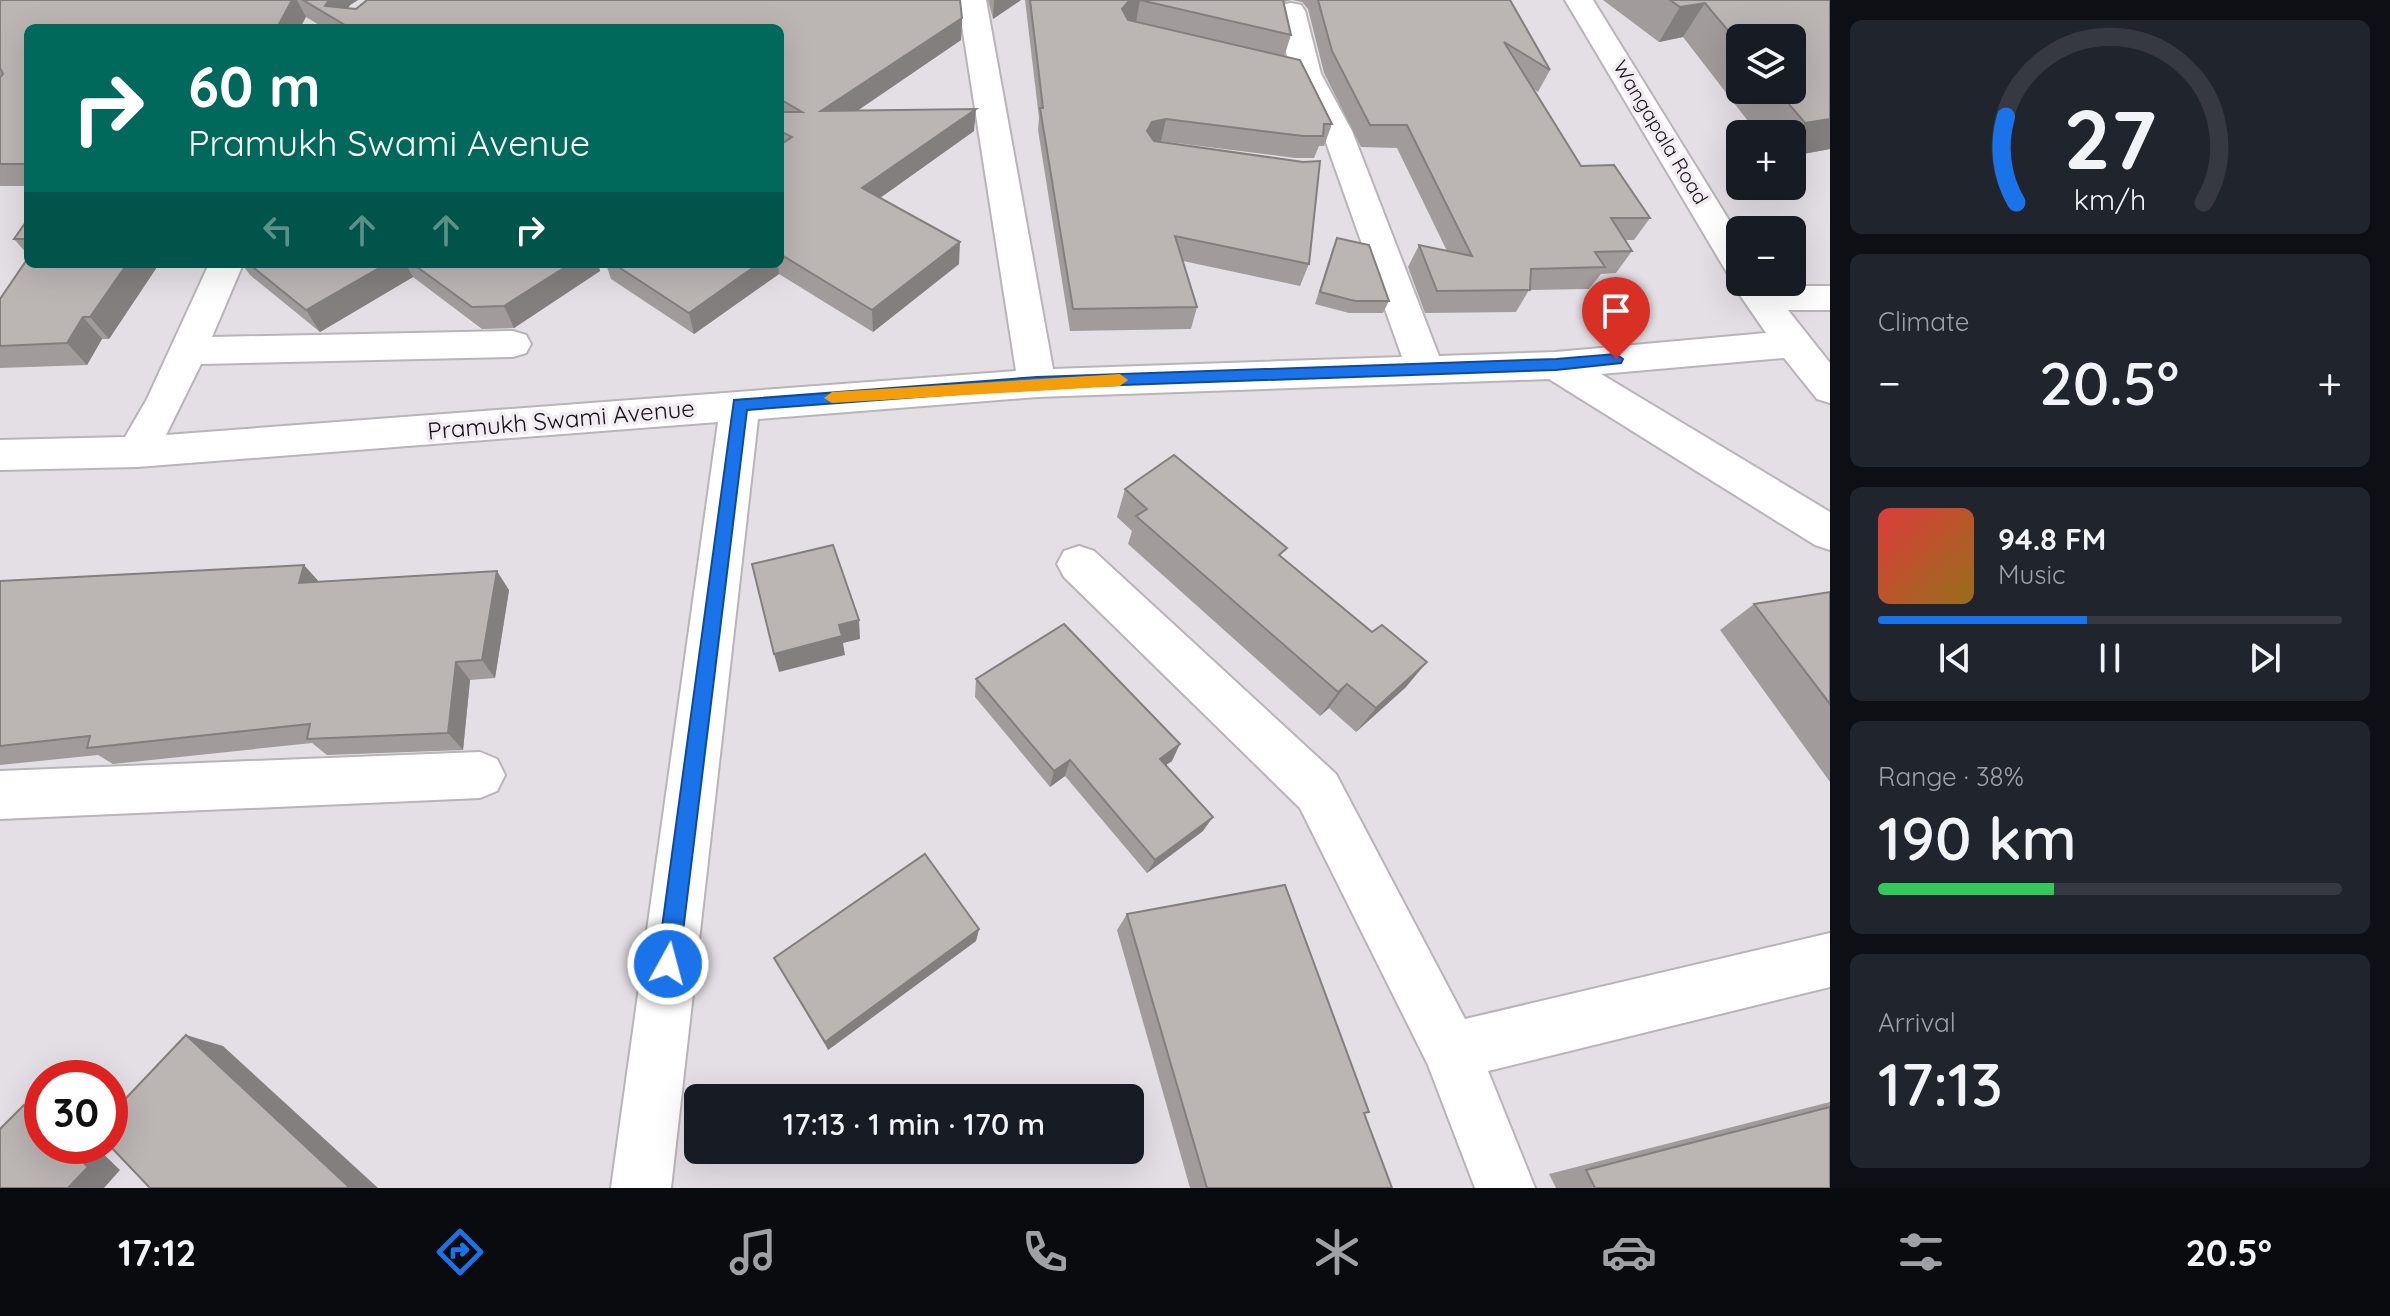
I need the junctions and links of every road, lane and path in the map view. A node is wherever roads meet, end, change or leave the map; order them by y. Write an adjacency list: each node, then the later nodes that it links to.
1 (972, 0): 14 (street)
2 (1579, 0): 4 (street, Wangapala Road)
3 (1291, 11): 13 (street)
4 (1726, 241)
5 (224, 268): 11 (street)
6 (1806, 295): 8 (street)
7 (1758, 296): 10 (street)
8 (1830, 298)
9 (513, 344): 11 (street)
10 (1793, 344): 12 (street, Pramukh Swami Avenue); 15 (street)
11 (188, 351): 17 (street)
12 (1556, 365): 13 (street, Pramukh Swami Avenue); 19 (street)
13 (1426, 370): 14 (street, Pramukh Swami Avenue)
14 (1037, 383): 16 (street, Pramukh Swami Avenue)
15 (1830, 389)
16 (740, 404): 17 (street, Pramukh Swami Avenue); 25 (street)
17 (137, 452): 18 (street, Pramukh Swami Avenue)
18 (0, 455)
19 (1830, 533)
20 (1079, 564): 24 (street)
21 (480, 775): 22 (street)
22 (0, 795)
23 (1830, 960): 24 (street)
24 (1451, 1051): 26 (street)
25 (641, 1188)
26 (1505, 1188)

